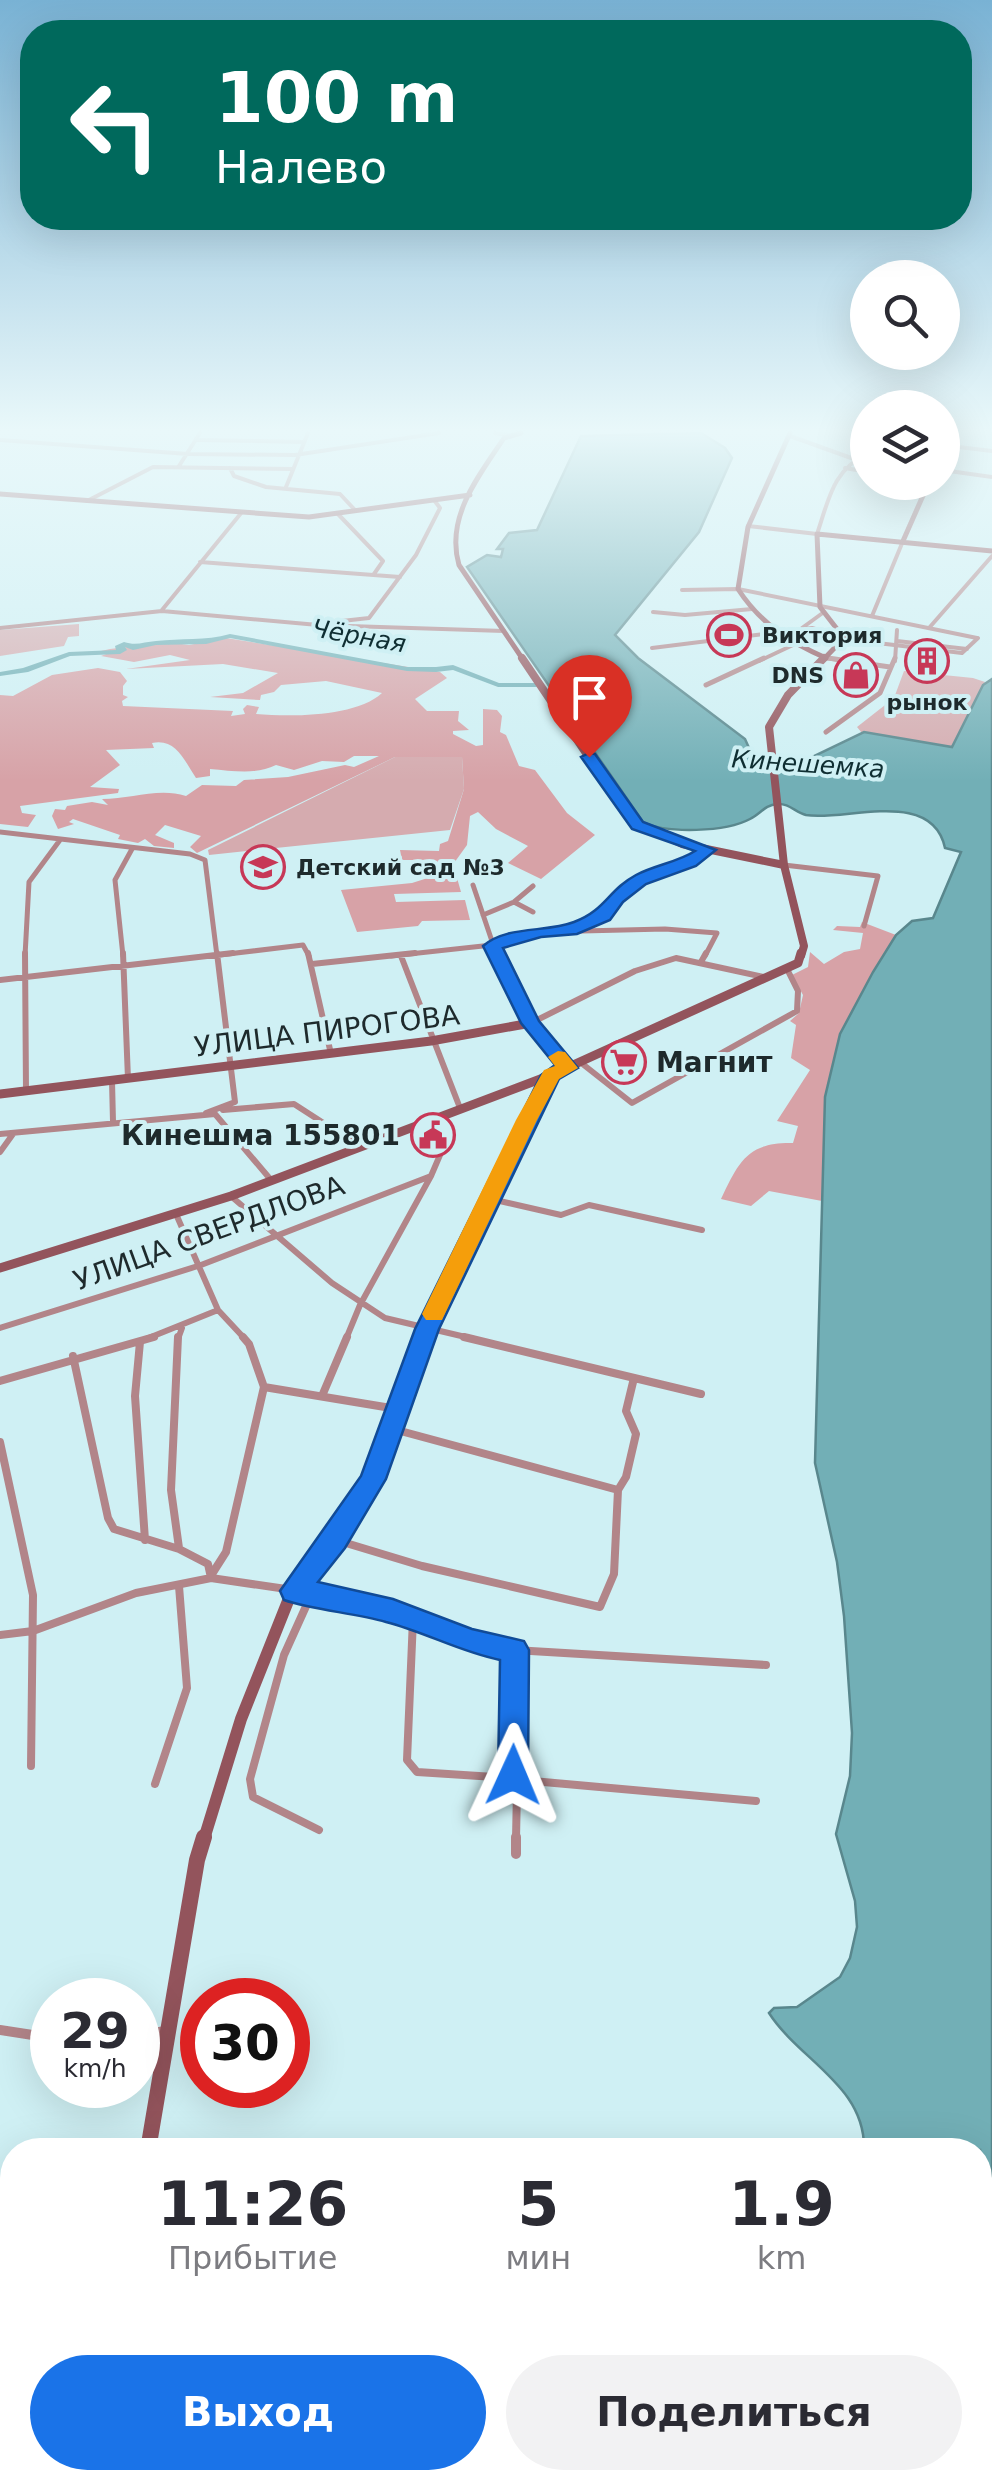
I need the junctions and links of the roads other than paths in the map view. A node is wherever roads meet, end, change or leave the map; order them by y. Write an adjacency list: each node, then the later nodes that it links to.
1 (211, 549): 10 (street)
2 (372, 549): 11 (street)
3 (416, 549): 12 (street)
4 (454, 549): 25 (street)
5 (744, 549): 13 (street)
6 (818, 549): 16 (street)
7 (900, 549): 19 (street)
8 (960, 549): 9 (street)
9 (992, 553): 23 (street)
10 (200, 562): 11 (street); 17 (street)
11 (374, 574): 12 (street)
12 (400, 577): 20 (street)
13 (738, 589): 14 (street); 15 (street); 16 (street)
14 (682, 590)
15 (752, 609): 18 (street); 26 (street)
16 (822, 609): 19 (street); 22 (street); 27 (street)
17 (162, 611): 20 (street); 21 (street)
18 (654, 612)
19 (872, 616): 23 (street)
20 (318, 625): 25 (street)
21 (0, 628)
22 (801, 628): 26 (street); 27 (street)
23 (929, 628): 28 (street)
24 (897, 630): 28 (street)
25 (504, 631): 38 (street)
26 (774, 632): 29 (street); 30 (street)
27 (843, 638): 28 (street); 31 (street)
28 (897, 643): 32 (street)
29 (793, 645): 31 (street); 33 (street)
30 (652, 648)
31 (826, 658): 32 (street); 39 (street)
32 (890, 667): 34 (street)
33 (706, 685)
34 (826, 732)
35 (0, 832): 36 (street)
36 (60, 840): 37 (street); 55 (street)
37 (133, 848): 48 (street); 52 (street)
38 (708, 850): 39 (street); 46 (street)
39 (784, 865): 45 (street); 53 (street)
40 (472, 885): 44 (street)
41 (533, 886): 42 (street)
42 (514, 902): 43 (street); 44 (street)
43 (532, 912)
44 (482, 915): 47 (street)
45 (864, 926)
46 (570, 930): 47 (street); 50 (street)
47 (492, 946): 49 (street); 57 (street)
48 (214, 954): 51 (street); 52 (street); 61 (street)
49 (402, 956): 51 (street); 58 (street)
50 (700, 962): 54 (street, УЛИЦА ПИРОГОВА); 57 (street, УЛИЦА ПИРОГОВА)
51 (312, 964): 59 (street)
52 (124, 965): 55 (street); 64 (street)
53 (787, 970): 54 (street); 60 (street)
54 (764, 977): 60 (street)
55 (24, 978): 56 (street); 66 (street)
56 (0, 980)
57 (531, 1023): 58 (street, УЛИЦА ПИРОГОВА); 62 (street)
58 (431, 1042): 59 (street, УЛИЦА ПИРОГОВА); 68 (street)
59 (331, 1054): 61 (street, УЛИЦА ПИРОГОВА)
60 (580, 1062): 62 (street)
61 (229, 1066): 64 (street, УЛИЦА ПИРОГОВА); 69 (street)
62 (568, 1068): 63 (street)
63 (551, 1075): 68 (street); 80 (street)
64 (128, 1079): 65 (street, УЛИЦА ПИРОГОВА)
65 (112, 1081): 66 (street, УЛИЦА ПИРОГОВА); 72 (street)
66 (26, 1090): 67 (street, УЛИЦА ПИРОГОВА)
67 (0, 1094)
68 (460, 1108): 71 (street)
69 (217, 1110): 70 (street); 75 (street)
70 (206, 1113): 72 (street); 78 (street)
71 (443, 1114): 75 (street); 77 (street)
72 (112, 1122): 73 (street)
73 (13, 1133): 74 (street); 76 (street)
74 (0, 1134)
75 (359, 1146): 78 (street)
76 (0, 1152)
77 (431, 1176): 83 (street, УЛИЦА СВЕРДЛОВА); 86 (street)
78 (271, 1180): 79 (street)
79 (231, 1196): 81 (street); 83 (street)
80 (488, 1199): 82 (street); 90 (street)
81 (176, 1214): 84 (street); 85 (street)
82 (702, 1230)
83 (280, 1235): 84 (street, УЛИЦА СВЕРДЛОВА); 86 (street)
84 (201, 1264): 87 (street); 88 (street, УЛИЦА СВЕРДЛОВА)
85 (0, 1268)
86 (360, 1305): 90 (street); 97 (street)
87 (218, 1310): 89 (street); 95 (street)
88 (0, 1328)
89 (182, 1328): 91 (street); 104 (street)
90 (427, 1329): 93 (street); 98 (street)
91 (140, 1342): 92 (street); 102 (street)
92 (73, 1356): 94 (street); 102 (street)
93 (634, 1378): 96 (street); 101 (street)
94 (0, 1381)
95 (264, 1387): 97 (street); 105 (street)
96 (701, 1394)
97 (322, 1396): 98 (street)
98 (397, 1408): 99 (street)
99 (393, 1429): 101 (street); 103 (street)
100 (0, 1442): 110 (street)
101 (618, 1490): 103 (street)
102 (145, 1540): 104 (street)
103 (335, 1540): 107 (street)
104 (179, 1549): 105 (street)
105 (211, 1576): 106 (street); 107 (street)
106 (179, 1586): 110 (street); 116 (street)
107 (294, 1591): 108 (street); 121 (street)
108 (312, 1593): 109 (street); 118 (street)
109 (413, 1619): 112 (street); 115 (street)
110 (32, 1631): 111 (street); 114 (street)
111 (0, 1635)
112 (514, 1650): 113 (street); 115 (street)
113 (766, 1665)
114 (30, 1766)
115 (509, 1779): 117 (street); 119 (street)
116 (155, 1784)
117 (756, 1801)
118 (319, 1830)
119 (516, 1854)
120 (0, 2030): 123 (street)
121 (168, 2031): 122 (street); 124 (street)
122 (160, 2032)
123 (30, 2035)
124 (150, 2138)

